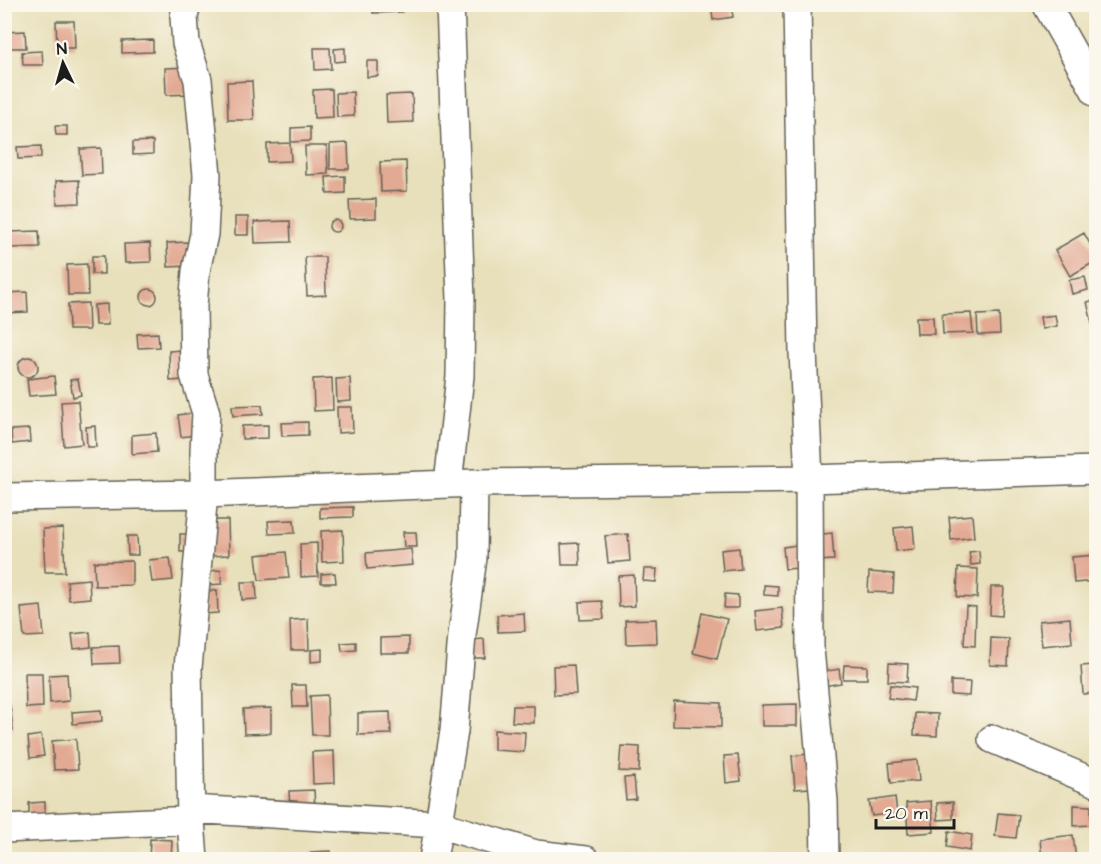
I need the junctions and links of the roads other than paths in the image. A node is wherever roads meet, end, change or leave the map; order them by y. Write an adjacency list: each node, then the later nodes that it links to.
1 (187, 4): 9 (street)
2 (450, 4): 8 (street)
3 (797, 4): 7 (street)
4 (1046, 4): 5 (street)
5 (1096, 93)
6 (1096, 470): 7 (street)
7 (809, 479): 8 (street); 19 (street)
8 (461, 483): 9 (street); 14 (street)
9 (204, 494): 10 (street); 13 (street)
10 (4, 497)
11 (992, 739): 12 (street)
12 (1096, 783)
13 (191, 814): 14 (street); 15 (street); 16 (street)
14 (438, 824): 17 (street); 18 (street)
15 (4, 829)
16 (194, 860)
17 (433, 860)
18 (586, 860)
19 (825, 860)

